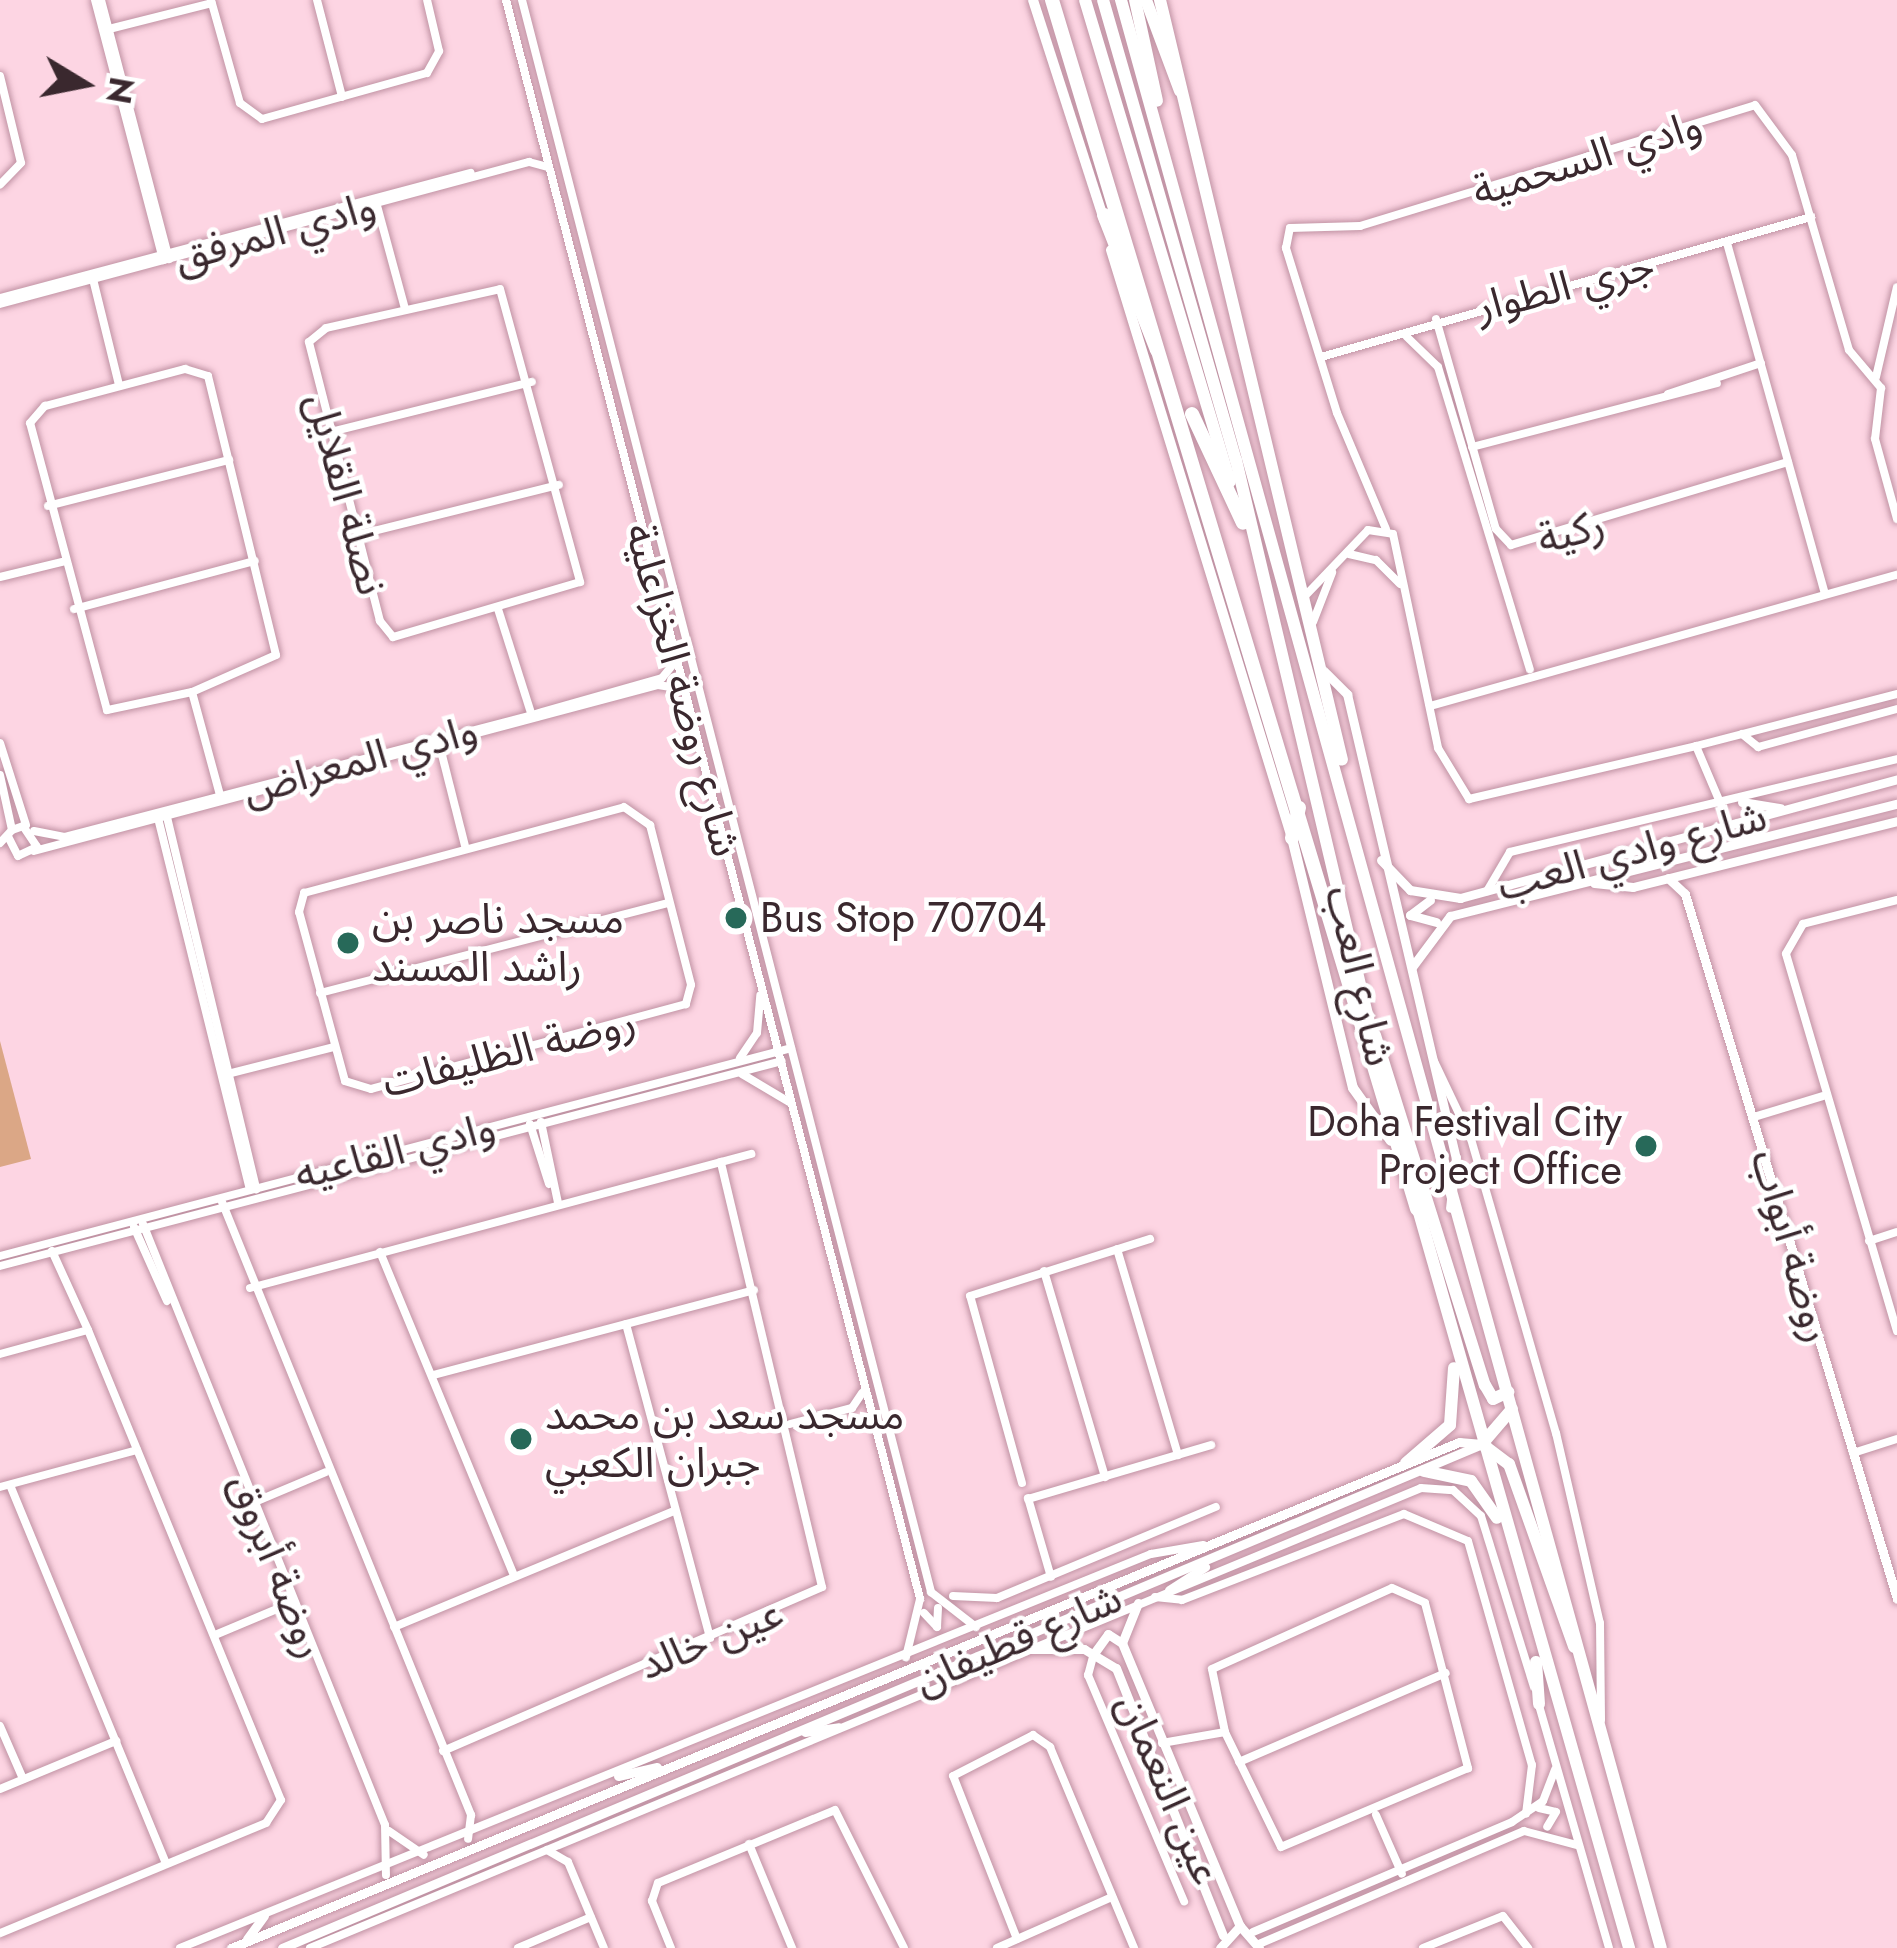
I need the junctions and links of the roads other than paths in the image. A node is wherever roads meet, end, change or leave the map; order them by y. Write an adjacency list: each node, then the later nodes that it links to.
1 (98, 0): 15 (street)
2 (317, 0): 17 (street)
3 (427, 0): 17 (street)
4 (506, 0): 19 (street, شارع روضة الخزاعلية)
5 (522, 0): 120 (street, شارع روضة الخزاعلية)
6 (1033, 0): 24 (main road)
7 (1052, 0): 36 (highway)
8 (1085, 0): 51 (main road)
9 (1102, 0): 54 (main road, شارع العب)
10 (1121, 0): 20 (main road, شارع العب)
11 (1135, 0): 20 (main road)
12 (1146, 0): 18 (main road)
13 (1160, 0): 18 (main road)
14 (212, 2): 15 (street); 17 (street)
15 (106, 30): 27 (street)
16 (0, 76): 22 (street)
17 (342, 97)
18 (1190, 107): 63 (main road)
19 (543, 143): 21 (street, شارع روضة الخزاعلية); 23 (street, وادي المرفق)
20 (1163, 143): 105 (main road, شارع العب)
21 (548, 167): 23 (street, وادي المرفق); 67 (street, شارع روضة الخزاعلية)
22 (0, 185)
23 (377, 203): 27 (street, وادي المرفق); 31 (street)
24 (1105, 215): 42 (highway); 98 (main road)
25 (1810, 217): 26 (street, جري الطوار); 34 (street, وادي السحمية); 37 (street, وادي السحمية)
26 (1727, 243): 32 (street, جري الطوار); 35 (street)
27 (166, 258): 28 (street, وادي المرفق)
28 (92, 277): 30 (street, وادي المرفق); 40 (street)
29 (1897, 287): 37 (street)
30 (0, 301)
31 (405, 309): 38 (street, نصلة القلايل); 43 (street, نصلة القلايل)
32 (1436, 320): 33 (street, جري الطوار); 44 (street, ركية)
33 (1406, 337): 34 (street, جري الطوار); 49 (street)
34 (1321, 357): 52 (street, وادي السحمية)
35 (1761, 362): 41 (street); 46 (street)
36 (1175, 376): 42 (highway); 51 (highway)
37 (1876, 377): 50 (street)
38 (532, 382): 43 (street); 47 (street, نصلة القلايل)
39 (1717, 383): 41 (street)
40 (118, 386): 45 (street); 48 (street)
41 (1667, 396): 44 (street)
42 (1184, 410): 88 (highway)
43 (331, 432): 53 (street, نصلة القلايل)
44 (1472, 447): 49 (street, ركية)
45 (229, 460): 48 (street); 56 (street)
46 (1789, 463): 49 (street, ركية); 62 (street)
47 (559, 485): 53 (street); 65 (street, نصلة القلايل)
48 (48, 506): 57 (street)
49 (1486, 508): 68 (street)
50 (1897, 519)
51 (1243, 523): 54 (main road)
52 (1386, 530): 55 (street); 61 (street, وادي السحمية)
53 (358, 536): 65 (street, نصلة القلايل)
54 (1259, 553): 118 (main road, شارع العب)
55 (1347, 554): 58 (street); 61 (street)
56 (255, 561): 64 (street); 71 (street)
57 (62, 562): 60 (street); 64 (street)
58 (1334, 570): 63 (street); 66 (street)
59 (1897, 574): 62 (street)
60 (0, 578)
61 (1402, 588): 73 (street, وادي السحمية)
62 (1826, 593): 68 (street)
63 (1305, 596): 66 (main road)
64 (74, 609): 71 (street)
65 (498, 609): 75 (street)
66 (1313, 622): 69 (main road)
67 (675, 660): 70 (street, شارع روضة الخزاعلية); 75 (street, وادي المعراض)
68 (1530, 669): 73 (street)
69 (1324, 671): 104 (street, شارع العب); 105 (main road)
70 (683, 689): 75 (street, وادي المعراض); 116 (street, شارع روضة الخزاعلية)
71 (188, 693): 83 (street)
72 (1897, 694): 76 (street, وادي السحمية)
73 (1430, 706): 79 (street, وادي السحمية)
74 (1897, 709): 76 (street, وادي السحمية)
75 (533, 718): 78 (street, وادي المعراض)
76 (1742, 734): 79 (street, وادي السحمية)
77 (0, 742): 95 (street)
78 (439, 742): 85 (street, وادي المعراض); 99 (street)
79 (1696, 746): 84 (street)
80 (1897, 759): 86 (street)
81 (0, 775): 96 (street)
82 (1897, 779): 91 (street, شارع وادي العب)
83 (210, 780): 85 (street); 87 (street)
84 (1711, 798): 90 (street); 92 (street)
85 (221, 800): 87 (street, وادي المعراض)
86 (1742, 802): 90 (street); 91 (street)
87 (210, 803): 93 (street, وادي المعراض)
88 (1300, 803): 98 (highway); 130 (highway)
89 (1897, 804): 97 (street, شارع وادي العب)
90 (1722, 807): 92 (street)
91 (1786, 808): 109 (street, شارع وادي العب)
92 (1703, 811): 109 (street)
93 (162, 815): 95 (street, وادي المعراض); 100 (street, وادي المعراض); 125 (street)
94 (1897, 821): 102 (street, شارع وادي العب)
95 (30, 828): 96 (street, وادي المعراض); 100 (street)
96 (6, 836): 101 (street)
97 (1771, 836): 102 (street); 108 (street, شارع وادي العب)
98 (1292, 838): 130 (main road)
99 (465, 846): 113 (street, روضة الظليفات); 117 (street, روضة الظليفات)
100 (34, 851): 101 (street, وادي المعراض)
101 (14, 854): 103 (street, وادي المعراض)
102 (1751, 857): 106 (street, شارع وادي العب)
103 (0, 858)
104 (1379, 858): 111 (street, شارع وادي العب); 115 (street, شارع العب)
105 (1363, 867): 136 (main road, شارع العب)
106 (1692, 872): 107 (street, شارع وادي العب); 110 (street)
107 (1668, 878): 108 (street, شارع وادي العب); 110 (street, روضة أبواب)
108 (1588, 881): 114 (street, شارع وادي العب)
109 (1487, 891): 111 (street, شارع وادي العب)
110 (1685, 894): 128 (street, روضة أبواب)
111 (1441, 899): 114 (street)
112 (1896, 902): 126 (street)
113 (669, 903): 117 (street); 119 (street, روضة الظليفات)
114 (1442, 920): 115 (street, شارع وادي العب)
115 (1411, 978): 122 (street, شارع العب)
116 (760, 982): 121 (street, شارع روضة الخزاعلية); 123 (street)
117 (320, 993): 119 (street, روضة الظليفات)
118 (1365, 1011): 137 (main road, شارع العب); 157 (main road)
119 (334, 1048): 125 (street, روضة الظليفات)
120 (793, 1053): 121 (street, وادي القاعيه); 191 (street, شارع روضة الخزاعلية)
121 (779, 1056): 123 (street, وادي القاعيه); 124 (street, وادي القاعيه); 127 (street, شارع روضة الخزاعلية)
122 (1432, 1058): 136 (street, شارع العب); 209 (street, شارع العب)
123 (737, 1060): 129 (street, وادي القاعيه)
124 (735, 1072): 127 (street); 129 (street, وادي القاعيه)
125 (226, 1075): 133 (street)
126 (1823, 1096): 128 (street); 141 (street)
127 (793, 1108): 156 (street, شارع روضة الخزاعلية)
128 (1754, 1118): 166 (street, روضة أبواب)
129 (534, 1119): 133 (street, وادي القاعيه); 135 (street)
130 (1390, 1141): 137 (highway)
131 (751, 1154): 132 (street)
132 (721, 1162): 135 (street); 149 (street, عين خالد)
133 (254, 1192): 134 (street, وادي القاعيه)
134 (216, 1202): 138 (street, وادي القاعيه); 148 (street)
135 (556, 1203): 144 (street)
136 (1450, 1208): 157 (main road, شارع العب)
137 (1418, 1209): 150 (main road, شارع العب)
138 (137, 1223): 143 (street, وادي القاعيه); 145 (street, وادي القاعيه); 174 (street, روضة أبروق)
139 (1897, 1232): 141 (street)
140 (1150, 1239): 142 (street)
141 (1869, 1240): 153 (street)
142 (1118, 1249): 147 (street); 167 (street)
143 (57, 1250): 146 (street, وادي القاعيه); 152 (street)
144 (380, 1252): 148 (street); 155 (street)
145 (0, 1256)
146 (0, 1266)
147 (1044, 1271): 171 (street); 172 (street)
148 (250, 1288): 170 (street)
149 (754, 1290): 151 (street); 161 (street, عين خالد)
150 (1447, 1313): 163 (main road, شارع العب); 168 (main road)
151 (626, 1324): 155 (street); 176 (street)
152 (88, 1330): 154 (street); 165 (street)
153 (1897, 1331)
154 (0, 1354)
155 (433, 1375): 180 (street)
156 (863, 1388): 158 (street); 160 (street, شارع روضة الخزاعلية)
157 (1508, 1393): 159 (main road, شارع العب)
158 (852, 1408): 160 (street); 161 (street)
159 (1512, 1408): 163 (main road); 202 (main road, شارع العب)
160 (871, 1419): 187 (street, شارع روضة الخزاعلية)
161 (790, 1424): 197 (street, عين خالد)
162 (1897, 1439): 166 (street)
163 (1482, 1444): 168 (street, شارع قطيفان); 169 (street, شارع قطيفان); 177 (main road, شارع العب); 202 (main road)
164 (1210, 1445): 167 (street)
165 (138, 1450): 173 (street); 195 (street)
166 (1852, 1453): 183 (street, روضة أبواب)
167 (1178, 1455): 171 (street)
168 (1406, 1463): 178 (street, شارع قطيفان)
169 (1424, 1471): 177 (main road); 179 (street, شارع قطيفان)
170 (327, 1472): 174 (street); 193 (street)
171 (1105, 1477): 181 (street)
172 (1022, 1483)
173 (5, 1486): 212 (street)
174 (250, 1504): 190 (street, روضة أبروق)
175 (1216, 1508): 181 (street)
176 (674, 1511): 180 (street); 197 (street)
177 (1504, 1529): 196 (main road, شارع العب)
178 (1210, 1544): 188 (street, شارع قطيفان); 219 (street, شارع قطيفان)
179 (1225, 1554): 184 (street); 211 (street, شارع قطيفان)
180 (514, 1575): 193 (street)
181 (1052, 1576): 182 (street)
182 (1036, 1582): 185 (street); 188 (street)
183 (1895, 1584): 189 (street, روضة أبواب)
184 (1169, 1590): 186 (street, شارع قطيفان); 203 (street, شارع قطيفان)
185 (953, 1596)
186 (1154, 1597): 192 (street, شارع قطيفان); 205 (street)
187 (920, 1600): 191 (street); 201 (street, شارع روضة الخزاعلية)
188 (1043, 1600): 194 (street, شارع قطيفان)
189 (1897, 1600)
190 (291, 1603): 195 (street); 226 (street, روضة أبروق)
191 (936, 1603): 194 (street)
192 (1138, 1603): 198 (street, عين النعمان); 199 (street, شارع قطيفان)
193 (394, 1627): 215 (street)
194 (976, 1628): 201 (street, شارع قطيفان)
195 (215, 1635): 236 (street)
196 (1534, 1636): 206 (main road); 266 (main road, شارع العب)
197 (710, 1638): 215 (street, عين خالد)
198 (1122, 1642): 200 (street); 213 (street, عين النعمان)
199 (1027, 1649): 200 (street, عين النعمان); 208 (street, شارع قطيفان)
200 (1095, 1652): 241 (street); 249 (street, عين النعمان)
201 (906, 1657): 220 (street, شارع قطيفان)
202 (1581, 1658): 209 (main road, شارع العب)
203 (1528, 1668): 205 (street); 206 (street)
204 (1446, 1673): 210 (street); 218 (street); 225 (street)
205 (1508, 1674): 223 (street)
206 (1539, 1704): 216 (street)
207 (0, 1726): 221 (street)
208 (839, 1727): 211 (street); 230 (street, شارع قطيفان)
209 (1600, 1728): 267 (main road, شارع العب)
210 (1225, 1732): 214 (street); 218 (street)
211 (788, 1735): 254 (street, شارع قطيفان)
212 (116, 1741): 221 (street); 236 (street)
213 (1160, 1742): 214 (street); 217 (street, عين النعمان)
214 (1183, 1744): 217 (street)
215 (443, 1750): 224 (street)
216 (1555, 1761): 223 (street); 232 (street)
217 (1168, 1762): 244 (street, عين النعمان)
218 (1239, 1762): 225 (street)
219 (674, 1765): 220 (street); 239 (street, شارع قطيفان)
220 (618, 1776): 228 (street, شارع قطيفان)
221 (23, 1780): 222 (street)
222 (0, 1789)
223 (1530, 1811): 227 (street); 238 (street)
224 (471, 1815): 228 (street); 229 (street)
225 (1376, 1815): 238 (street)
226 (385, 1825): 234 (street); 237 (street, روضة أبروق)
227 (1546, 1828): 232 (street); 238 (street)
228 (493, 1829): 229 (street, شارع قطيفان)
229 (468, 1839): 234 (street, شارع قطيفان)
230 (574, 1839): 233 (street, شارع قطيفان); 235 (street)
231 (749, 1844): 258 (street); 259 (street); 260 (street)
232 (1580, 1849): 265 (street)
233 (548, 1850): 235 (street); 255 (street, شارع قطيفان)
234 (428, 1855): 237 (street, شارع قطيفان)
235 (568, 1862): 243 (street)
236 (166, 1863): 246 (street)
237 (386, 1873): 239 (street, روضة أبروق); 242 (street, شارع قطيفان)
238 (1403, 1876): 245 (street); 251 (street)
239 (382, 1888): 248 (street, شارع قطيفان)
240 (1112, 1897): 247 (street); 247 (street); 262 (street)
241 (1184, 1901)
242 (264, 1916): 248 (street); 252 (street, شارع قطيفان)
243 (591, 1917): 250 (street); 257 (street)
244 (1240, 1926): 245 (street); 249 (street)
245 (1253, 1932): 251 (street)
246 (0, 1934)
247 (1017, 1939): 261 (street)
248 (243, 1943): 253 (street, شارع قطيفان)
249 (1220, 1944)
250 (531, 1946): 256 (street)
251 (1259, 1946)
252 (180, 1948)
253 (231, 1948)
254 (282, 1948)
255 (310, 1948)
256 (518, 1948)
257 (604, 1948)
258 (671, 1948)
259 (793, 1948)
260 (904, 1948)
261 (997, 1948)
262 (1134, 1948)
263 (1423, 1948): 264 (street)
264 (1528, 1948)
265 (1610, 1948)
266 (1629, 1948)
267 (1661, 1948)

